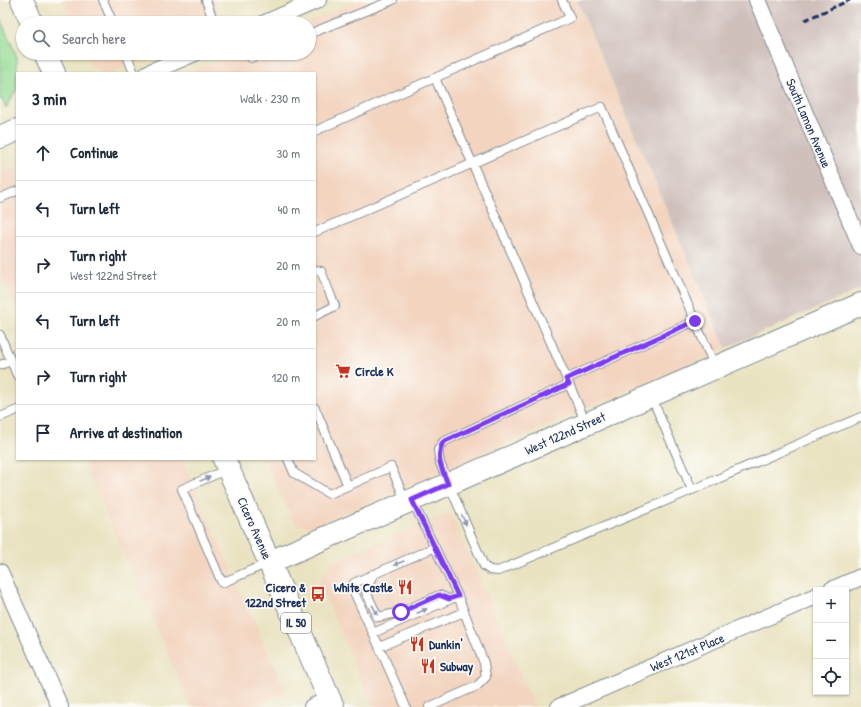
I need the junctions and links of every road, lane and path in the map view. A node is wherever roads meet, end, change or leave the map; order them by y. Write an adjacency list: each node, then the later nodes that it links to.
1 (22, 0): 8 (street)
2 (103, 0): 9 (lane)
3 (206, 0): 10 (lane)
4 (318, 0): 11 (street)
5 (393, 0): 12 (lane)
6 (562, 0): 19 (lane)
7 (757, 0): 27 (street, South Lamon Avenue)
8 (29, 16)
9 (110, 16)
10 (212, 16)
11 (281, 16)
12 (316, 31)
13 (48, 60): 16 (street)
14 (129, 60): 17 (lane)
15 (179, 60): 18 (street)
16 (54, 72)
17 (134, 72)
18 (150, 72)
19 (435, 78): 21 (lane); 23 (lane)
20 (16, 130): 22 (street)
21 (316, 131)
22 (0, 137)
23 (472, 163): 26 (lane); 31 (lane); 37 (lane)
24 (16, 190): 25 (lane)
25 (0, 198)
26 (316, 232)
27 (861, 246)
28 (316, 270): 30 (lane)
29 (861, 305): 35 (street, West 122nd Street)
30 (316, 316)
31 (695, 321): 35 (lane); 37 (lane)
32 (0, 335): 33 (lane)
33 (11, 361): 34 (lane); 36 (lane)
34 (0, 365)
35 (715, 368): 38 (street, West 122nd Street)
36 (16, 373)
37 (567, 382): 43 (lane); 46 (lane)
38 (651, 396): 43 (street, West 122nd Street); 48 (lane)
39 (16, 410): 41 (lane)
40 (316, 410): 47 (lane)
41 (0, 416)
42 (861, 417): 48 (lane)
43 (586, 424): 46 (street, West 122nd Street)
44 (288, 460): 47 (lane)
45 (227, 464): 51 (street, Cicero Avenue / IL 50); 51 (lane, one-way to 45)
46 (448, 484): 48 (lane, one-way to 48); 49 (street, West 122nd Street)
47 (348, 486): 49 (lane)
48 (692, 490)
49 (409, 501): 50 (lane); 51 (street, West 122nd Street)
50 (435, 547): 53 (lane, one-way to 53); 56 (lane)
51 (270, 562): 62 (street, Cicero Avenue / IL 50)
52 (0, 572): 63 (street)
53 (373, 574): 58 (lane, one-way to 58); 60 (lane)
54 (861, 577): 55 (street)
55 (837, 587)
56 (458, 596): 58 (lane); 59 (lane)
57 (813, 597): 66 (street, West 121st Place)
58 (449, 599): 60 (lane, one-way to 58)
59 (464, 612): 61 (lane); 65 (lane)
60 (373, 633): 61 (lane)
61 (379, 647): 64 (lane)
62 (325, 704)
63 (60, 707)
64 (406, 707)
65 (429, 707)
66 (559, 707)

